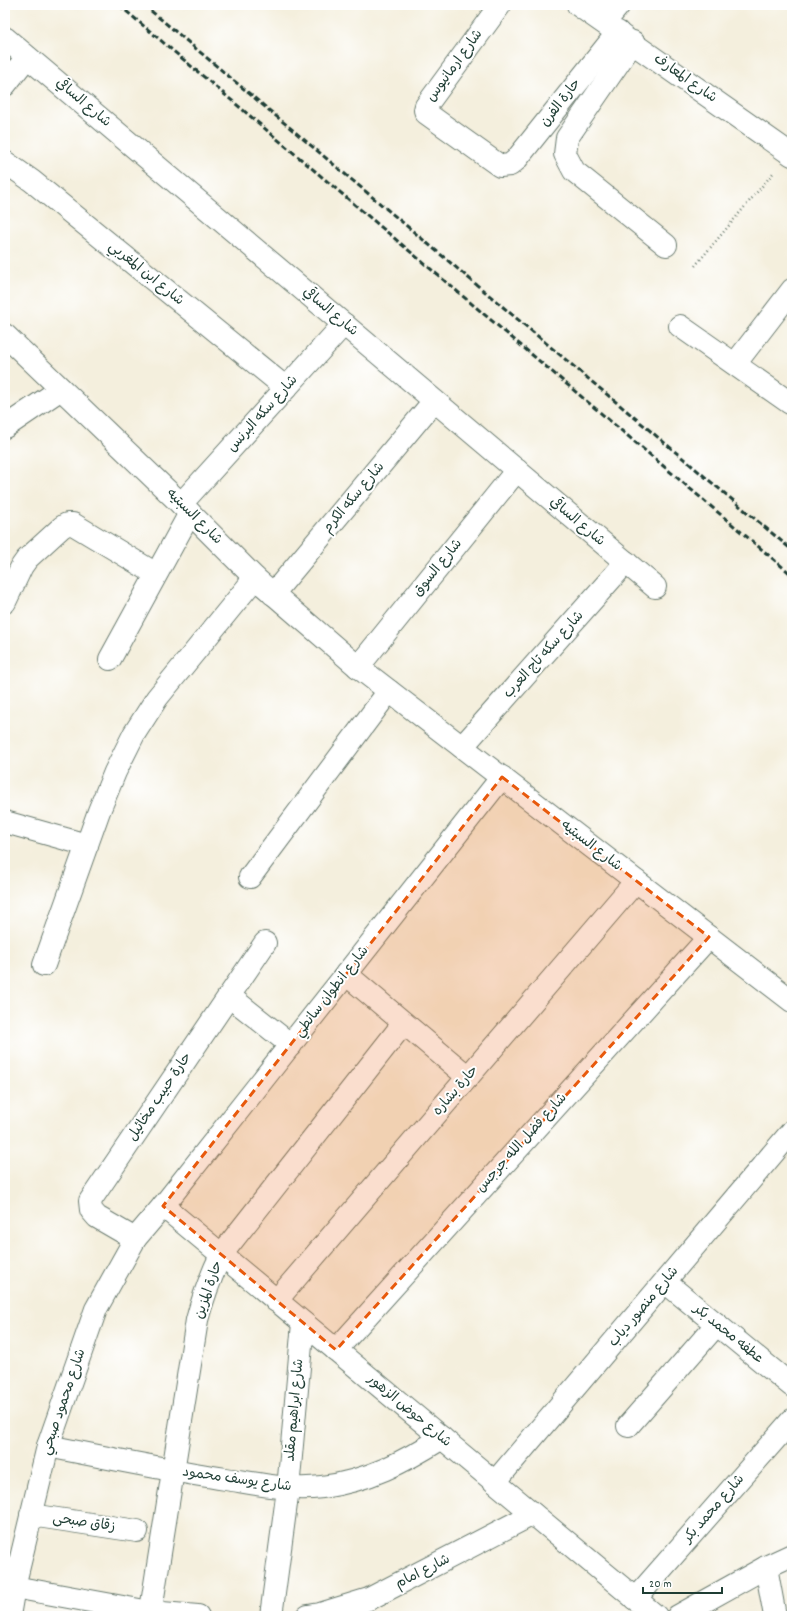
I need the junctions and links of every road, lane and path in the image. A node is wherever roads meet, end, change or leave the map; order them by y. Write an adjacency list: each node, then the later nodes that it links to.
1 (500, 5): 10 (street, شارع ارمانيوس)
2 (578, 5): 4 (street, شارع المعارف)
3 (619, 5): 4 (street)
4 (619, 32): 8 (street, شارع المعارف); 10 (street, حارة الفرن); 11 (street)
5 (5, 38): 6 (street, شارع الساقي)
6 (28, 57): 7 (street); 14 (street, شارع الساقي)
7 (5, 85)
8 (791, 154): 12 (path)
9 (5, 162): 18 (street, شارع ابن المغربي)
10 (500, 166)
11 (666, 245)
12 (695, 266)
13 (792, 290): 17 (street)
14 (344, 324): 18 (street, شارع سكه البرنس); 20 (street, شارع الساقي)
15 (680, 326): 17 (street)
16 (5, 335): 19 (street, شارع السبتيه)
17 (735, 364): 21 (street)
18 (286, 388): 24 (street, شارع سكه البرنس)
19 (61, 389): 22 (street); 24 (street, شارع السبتيه)
20 (434, 401): 23 (street, شارع الساقي); 29 (street, شارع سكه الكرم)
21 (790, 403)
22 (5, 427)
23 (517, 470): 25 (street, شارع الساقي); 32 (street, شارع السوق)
24 (185, 508): 26 (street, شارع سكه البرنس); 27 (street, شارع السبتيه)
25 (626, 562): 28 (street, شارع الساقي); 34 (street, شارع سكه تاج العرب)
26 (156, 574): 30 (street); 31 (street, شارع سكه البرنس)
27 (255, 578): 29 (street, شارع السبتيه); 37 (street)
28 (655, 587)
29 (273, 594): 32 (street, شارع السبتيه)
30 (5, 602)
31 (110, 659)
32 (358, 666): 33 (street, شارع السبتيه)
33 (389, 691): 34 (street, شارع السبتيه); 38 (street)
34 (462, 747): 35 (street, شارع السبتيه)
35 (502, 777): 39 (street, شارع السبتيه); 43 (street, شارع انطوان سانطي)
36 (5, 822): 37 (street)
37 (87, 844): 42 (street)
38 (250, 877)
39 (636, 881): 40 (street, شارع السبتيه); 48 (street, حارة بشاره)
40 (709, 937): 45 (street, شارع السبتيه); 57 (street, شارع فضل الله جرجس)
41 (265, 943): 44 (street, حارة حبيب مخائيل)
42 (44, 965)
43 (346, 974): 46 (street); 47 (street, شارع انطوان سانطي)
44 (228, 996): 47 (street); 51 (street, حارة حبيب مخائيل)
45 (792, 1001)
46 (404, 1024): 48 (street); 52 (street, حارة المزين)
47 (291, 1045): 50 (street, شارع انطوان سانطي)
48 (468, 1077): 54 (street, حارة بشاره)
49 (792, 1131): 53 (street, شارع منصور دياب)
50 (163, 1206): 51 (street, شارع محمود صبحي); 52 (street, شارع حوض الزهور)
51 (135, 1239): 62 (street, شارع محمود صبحي)
52 (221, 1255): 54 (street, شارع حوض الزهور); 63 (street, حارة المزين)
53 (665, 1282): 56 (street, عطفه محمد بكر); 64 (street, شارع منصور دياب)
54 (276, 1301): 55 (street, شارع حوض الزهور)
55 (303, 1323): 57 (street, شارع حوض الزهور); 65 (street, شارع ابراهيم مقلد)
56 (716, 1324): 58 (street, عطفه محمد بكر); 60 (street)
57 (336, 1350): 61 (street, شارع حوض الزهور)
58 (792, 1386)
59 (792, 1420): 72 (street, شارع محمد بكر)
60 (628, 1426)
61 (442, 1438): 64 (street, شارع حوض الزهور); 65 (street, شارع يوسف محمود)
62 (48, 1446): 63 (street, شارع يوسف محمود); 67 (street, شارع محمود صبحي)
63 (172, 1471): 65 (street, شارع يوسف محمود); 73 (street, حارة المزين)
64 (495, 1482): 66 (street, شارع حوض الزهور)
65 (288, 1489): 76 (street, شارع ابراهيم مقلد)
66 (533, 1514): 72 (street, شارع حوض الزهور); 77 (street, شارع امام)
67 (31, 1516): 68 (street, زقاق صبحى); 71 (street, شارع محمود صبحي)
68 (137, 1531)
69 (792, 1555): 70 (street)
70 (766, 1567): 79 (street); 80 (street)
71 (14, 1587): 73 (street); 74 (street, شارع محمود صبحي)
72 (635, 1599): 78 (street, شارع حوض الزهور)
73 (150, 1614): 75 (street)
74 (9, 1616)
75 (198, 1616)
76 (271, 1616)
77 (308, 1616)
78 (656, 1616)
79 (678, 1616)
80 (775, 1616)

